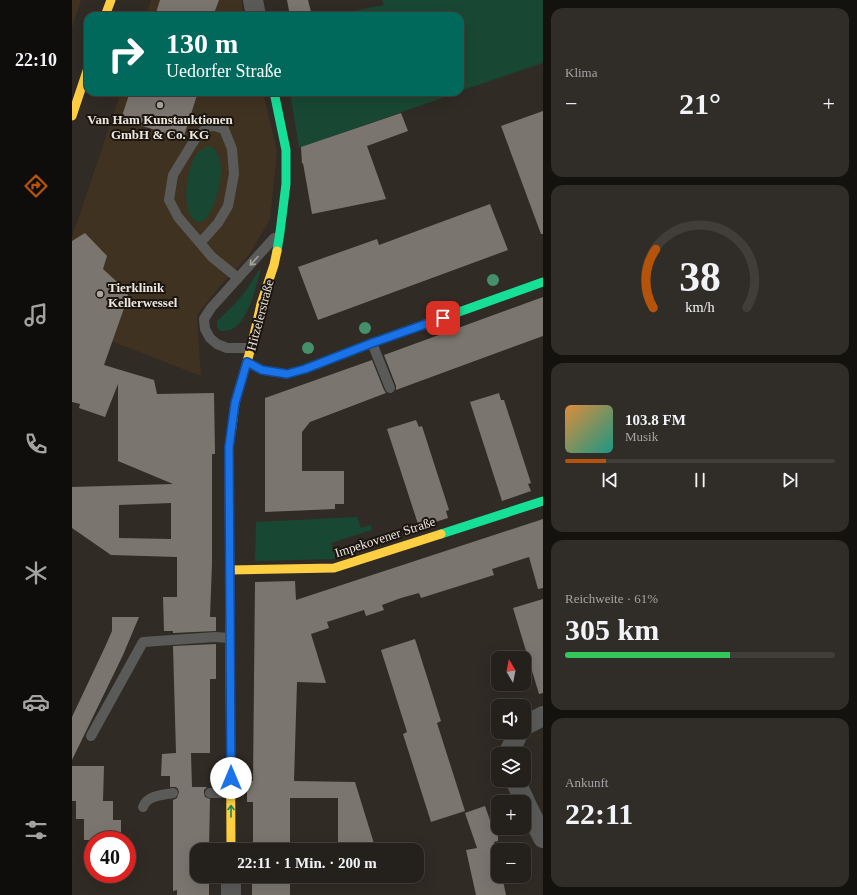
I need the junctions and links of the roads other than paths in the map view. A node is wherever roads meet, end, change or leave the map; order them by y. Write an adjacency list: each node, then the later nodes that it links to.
1 (111, 0): 3 (street)
2 (253, 0): 4 (street)
3 (106, 12)
4 (255, 12)
5 (84, 80): 7 (street)
6 (275, 96): 8 (street, Hitzelerstraße)
7 (72, 116)
8 (280, 232): 10 (lane, one-way to 10); 13 (street, Hitzelerstraße)
9 (200, 243): 9 (lane); 10 (lane)
10 (238, 278): 13 (lane)
11 (543, 282): 12 (street)
12 (372, 343): 14 (street); 15 (lane)
13 (251, 348): 14 (street, Hitzelerstraße)
14 (247, 362): 17 (street, Hitzelerstraße)
15 (390, 388)
16 (543, 501): 17 (street, Impekovener Straße)
17 (230, 570): 18 (street, Hitzelerstraße)
18 (230, 638): 21 (lane); 25 (street, Hitzelerstraße)
19 (543, 716): 20 (street)
20 (531, 722)
21 (91, 736)
22 (518, 787): 27 (street)
23 (210, 792): 25 (lane)
24 (173, 793): 26 (lane)
25 (231, 793): 28 (street, Hitzelerstraße, one-way to 25)
26 (143, 807)
27 (543, 838)
28 (231, 843)
29 (231, 883): 30 (street)
30 (231, 895)

